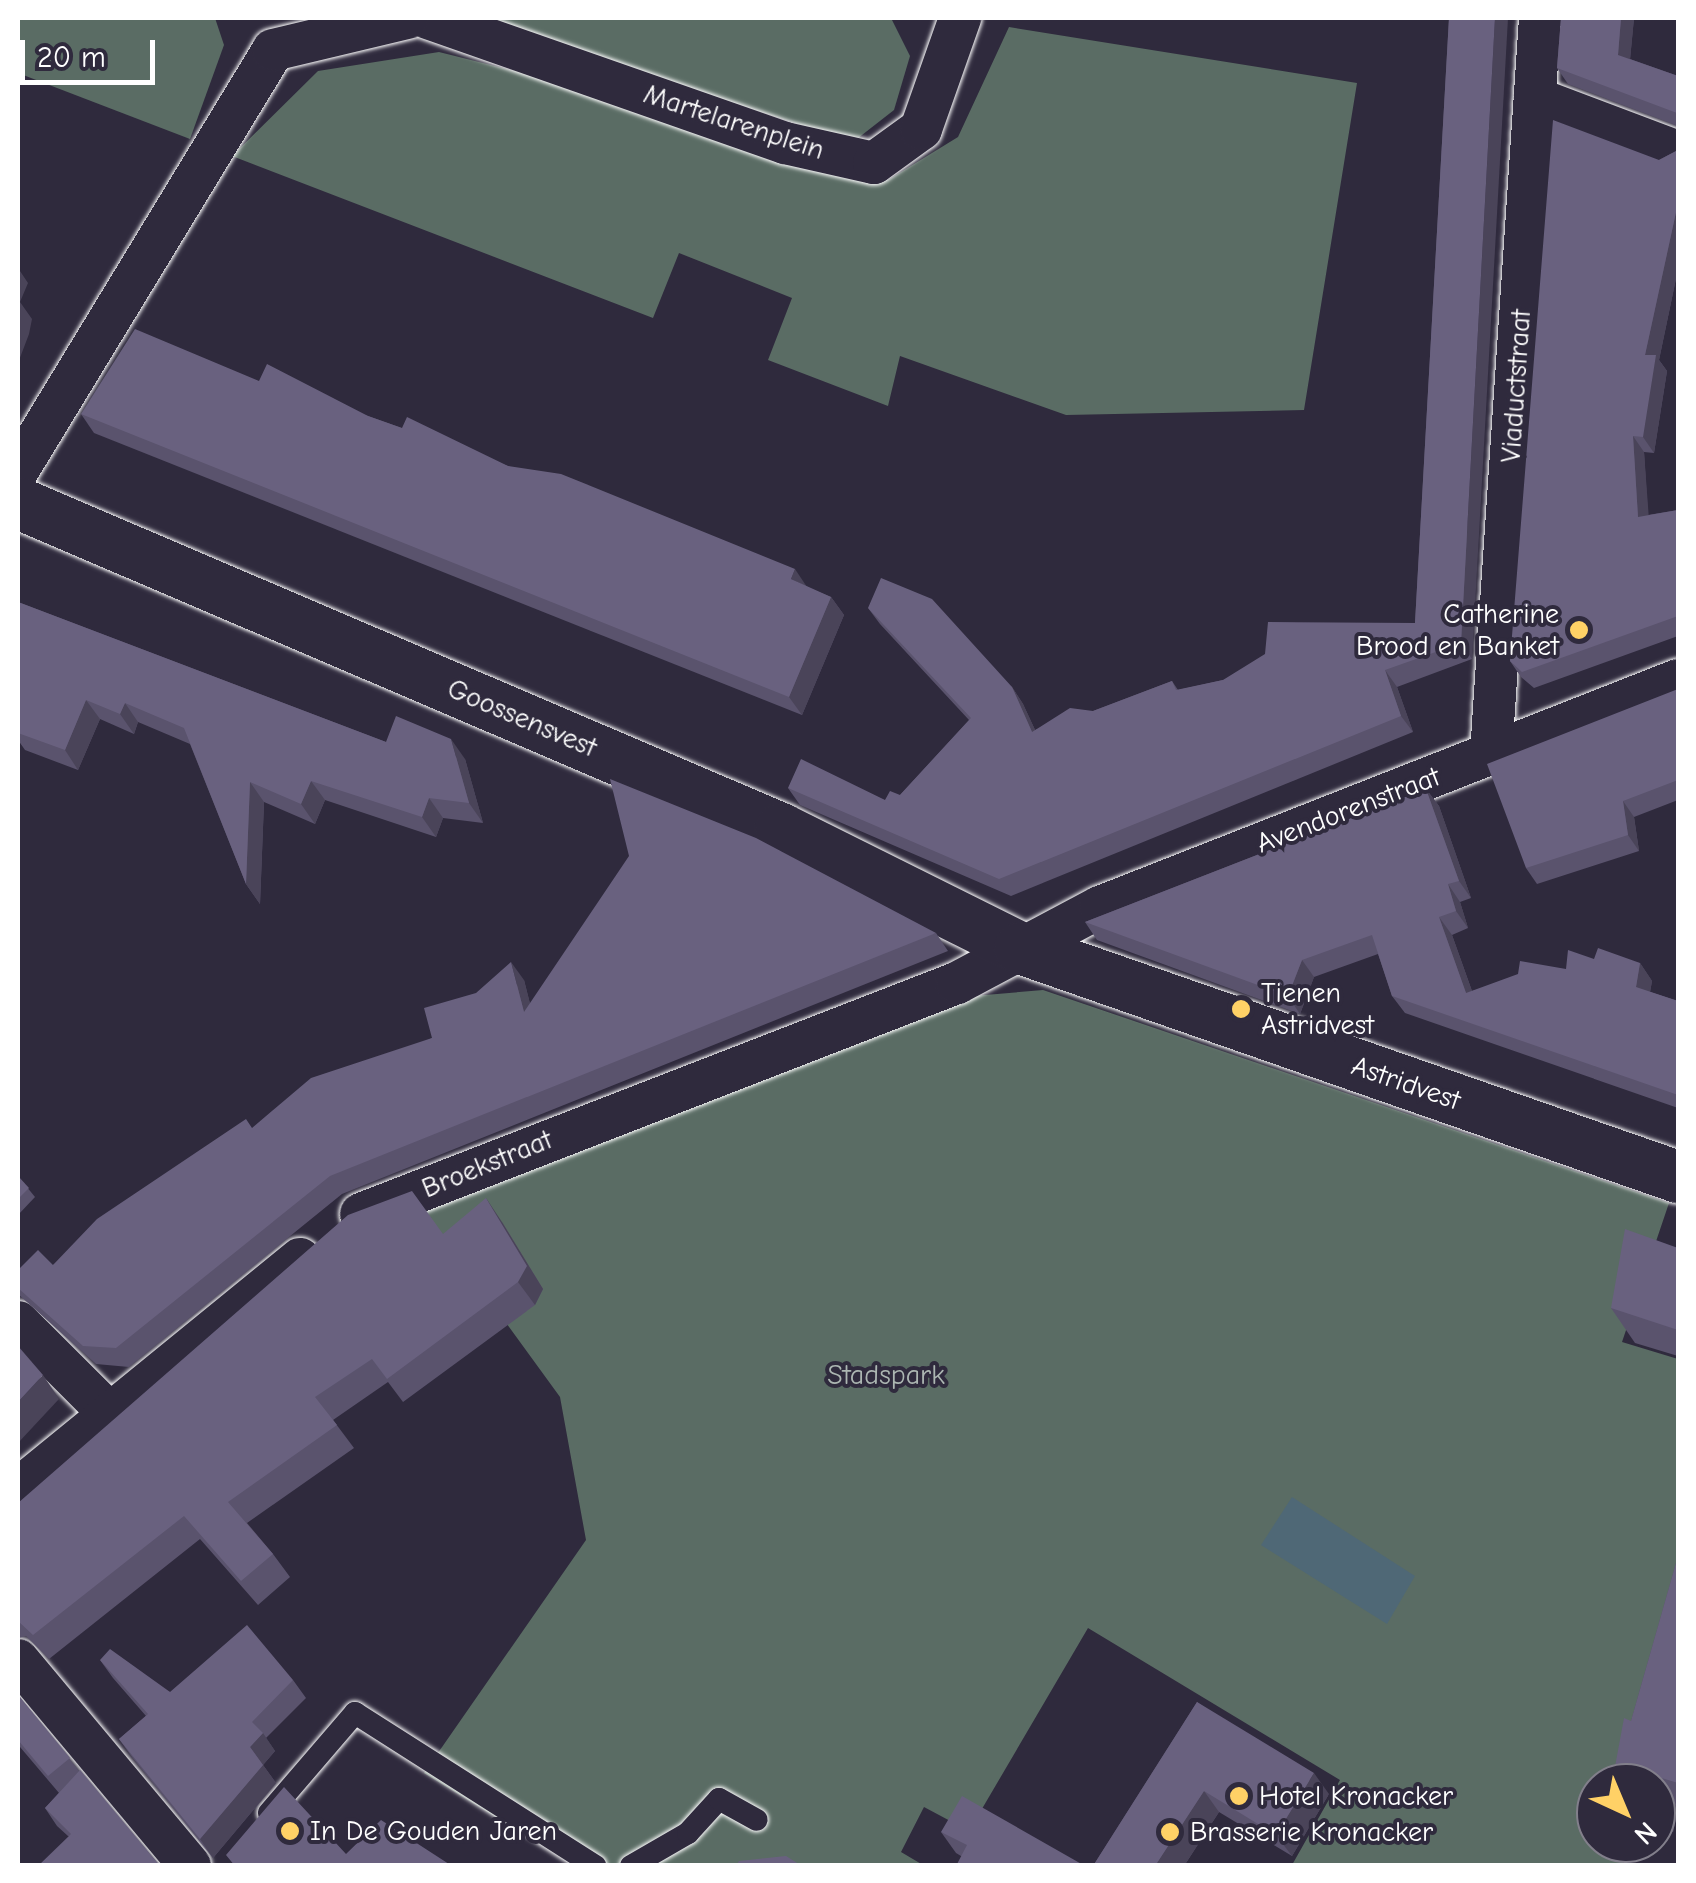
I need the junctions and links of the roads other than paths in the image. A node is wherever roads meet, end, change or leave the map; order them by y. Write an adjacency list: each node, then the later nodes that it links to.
1 (407, 18): 5 (street)
2 (428, 18): 3 (street, Martelarenplein)
3 (960, 18)
4 (1540, 18): 6 (street, Viaductstraat)
5 (349, 25): 8 (street)
6 (1535, 98): 7 (street); 11 (street, Viaductstraat)
7 (1678, 152)
8 (18, 470)
9 (18, 503): 12 (street, Goossensvest)
10 (1678, 680): 11 (street, Avendorenstraat)
11 (1491, 754): 12 (street, Avendorenstraat)
12 (1020, 948): 13 (street, Astridvest); 15 (street, Broekstraat)
13 (1678, 1177)
14 (18, 1322): 15 (street)
15 (110, 1414): 16 (street, Broekstraat)
16 (18, 1489)
17 (18, 1660): 20 (street)
18 (758, 1820): 22 (lane)
19 (248, 1838): 21 (lane)
20 (190, 1866)
21 (596, 1866)
22 (630, 1866)

